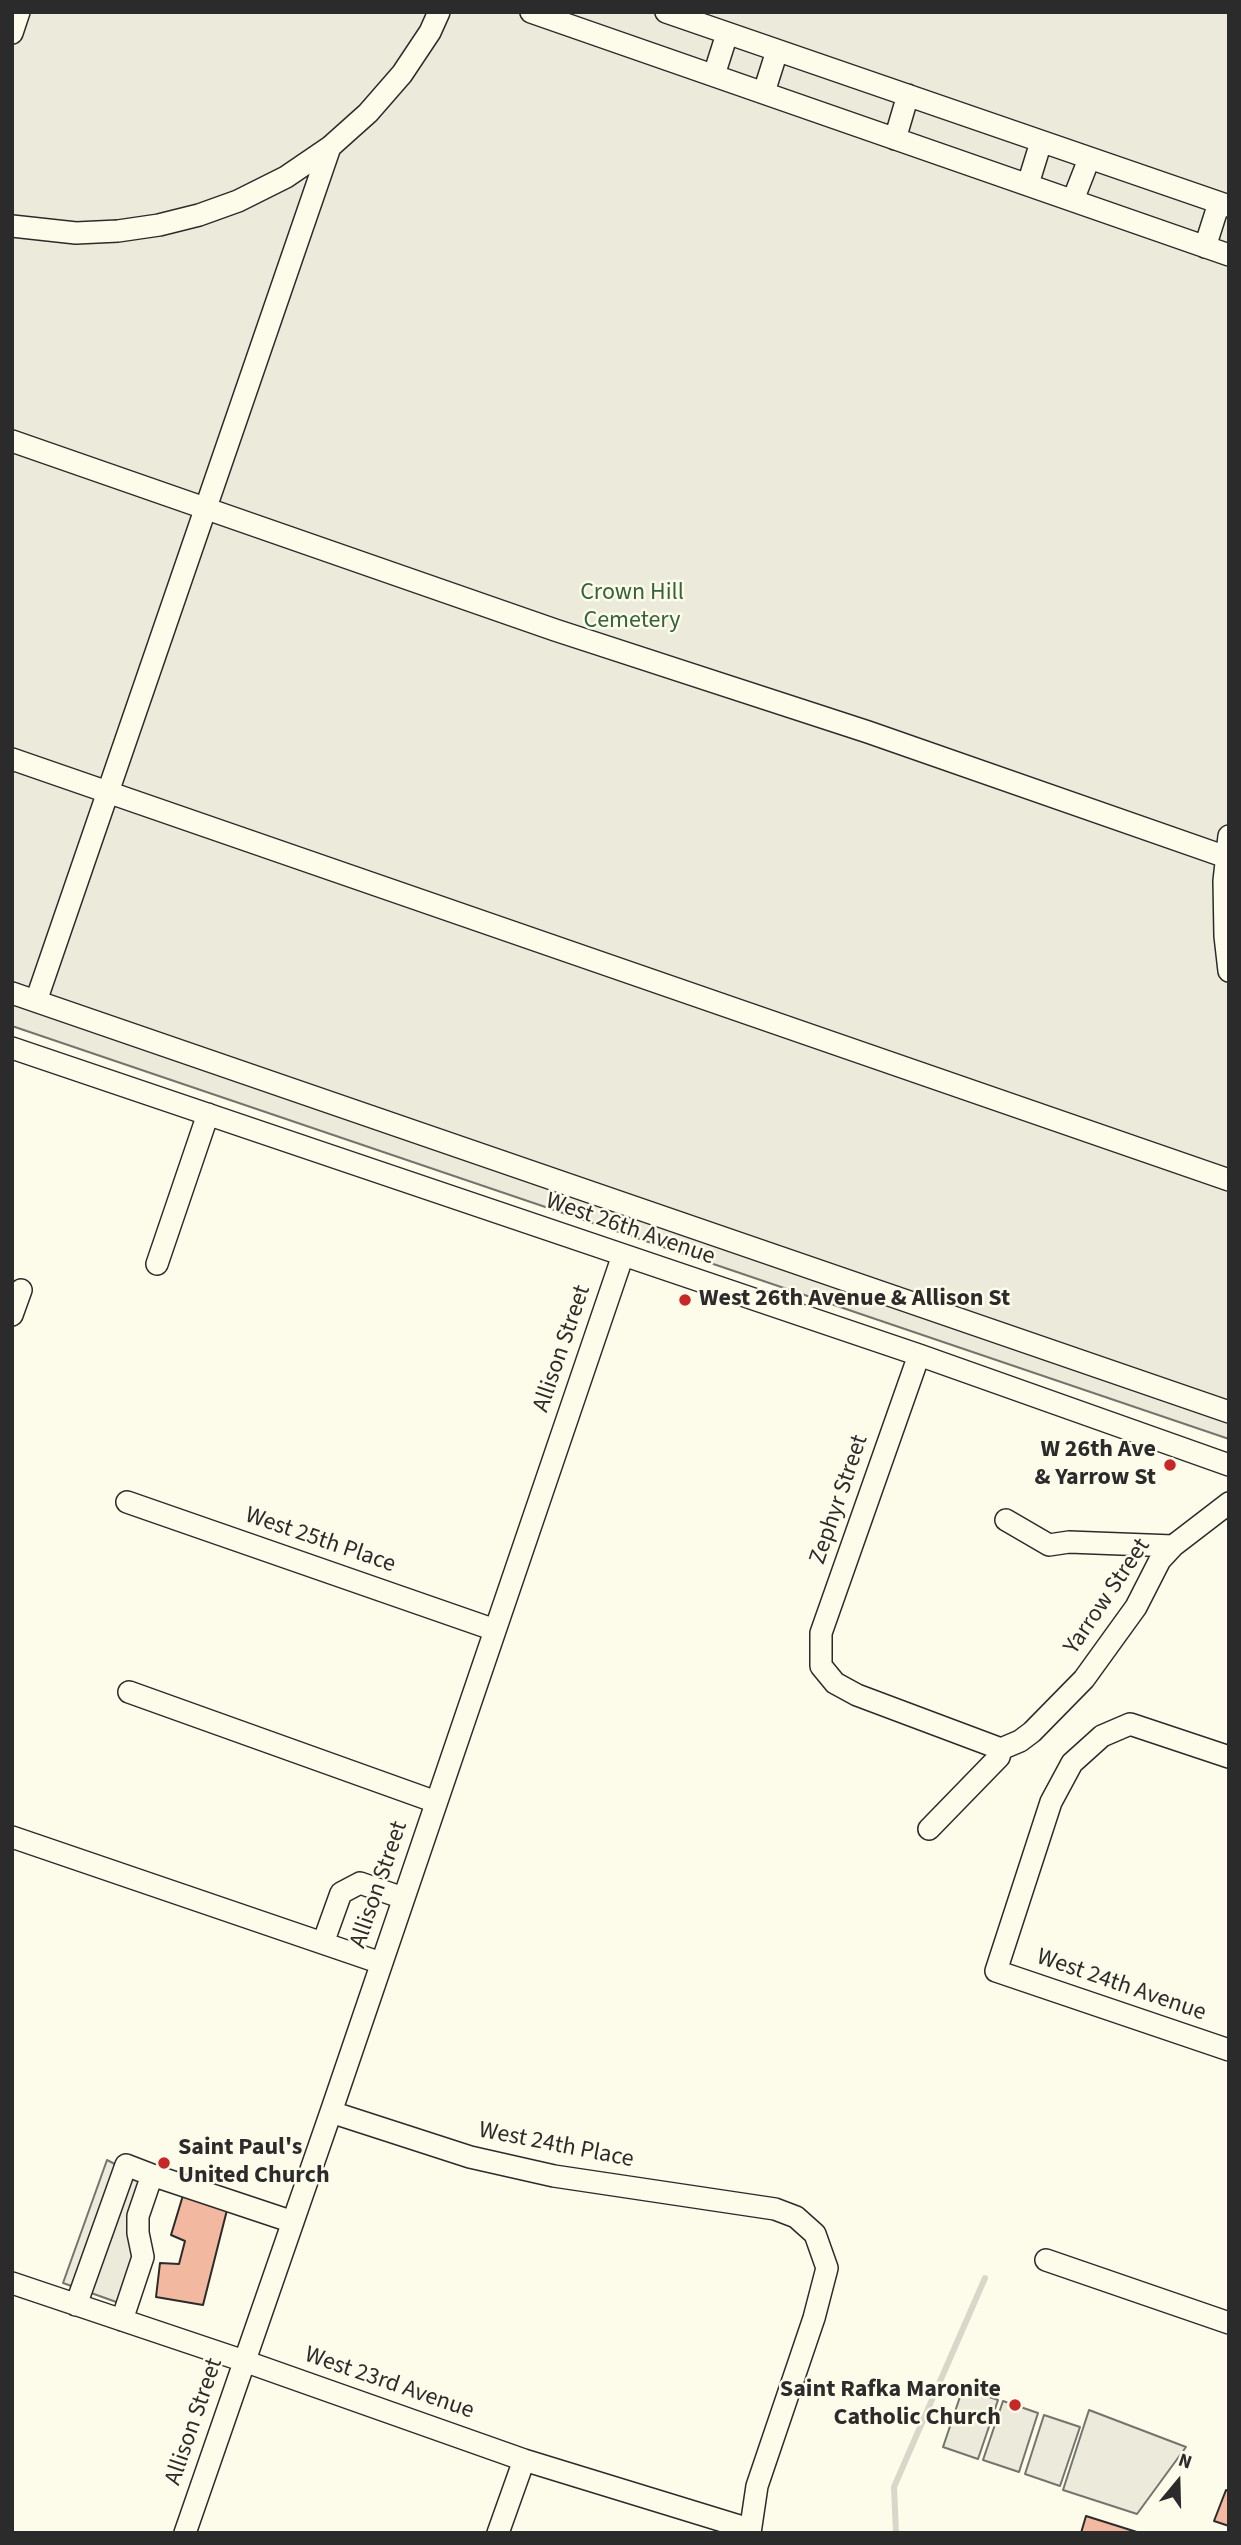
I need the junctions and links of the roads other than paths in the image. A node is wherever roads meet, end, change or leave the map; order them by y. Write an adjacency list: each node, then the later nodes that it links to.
1 (19, 12): 6 (street)
2 (439, 12): 14 (street)
3 (531, 12): 5 (street)
4 (666, 12): 7 (street)
5 (584, 21): 9 (street)
6 (12, 33)
7 (727, 34): 8 (street); 9 (street)
8 (777, 51): 10 (street); 11 (street)
9 (714, 75): 10 (street)
10 (764, 92): 12 (street)
11 (908, 95): 12 (street); 13 (street)
12 (895, 139): 16 (street)
13 (1041, 142): 15 (street); 16 (street)
14 (330, 147): 19 (street); 23 (street)
15 (1089, 159): 17 (street); 18 (street)
16 (1028, 184): 17 (street)
17 (1073, 200): 20 (street)
18 (1224, 205): 20 (street)
19 (12, 226)
20 (1205, 247): 21 (street)
21 (1229, 255)
22 (12, 441): 23 (street)
23 (205, 508): 25 (street); 26 (street)
24 (12, 759): 25 (street)
25 (108, 791): 29 (street); 32 (street)
26 (1228, 851): 27 (street)
27 (1229, 971)
28 (12, 993): 29 (street)
29 (36, 1002): 38 (street)
30 (12, 1048): 31 (street, West 26th Avenue)
31 (208, 1114): 33 (street, West 26th Avenue); 34 (street)
32 (1229, 1180)
33 (622, 1255): 37 (street, West 26th Avenue); 44 (street, Allison Street)
34 (158, 1264)
35 (21, 1290): 36 (street)
36 (12, 1315)
37 (919, 1355): 39 (street, West 26th Avenue); 46 (street, Zephyr Street)
38 (1229, 1412)
39 (1229, 1465)
40 (127, 1502): 44 (street, West 25th Place)
41 (1229, 1503): 43 (street, Yarrow Street)
42 (1006, 1520): 43 (street)
43 (1173, 1546): 46 (street, Yarrow Street)
44 (495, 1630): 48 (street, Allison Street)
45 (129, 1692): 48 (street)
46 (1002, 1749): 49 (street)
47 (1229, 1757): 54 (street, West 24th Avenue)
48 (436, 1802): 51 (street, Allison Street)
49 (929, 1829)
50 (12, 1837): 52 (street)
51 (403, 1898): 52 (street); 53 (street, Allison Street)
52 (323, 1943): 53 (street)
53 (381, 1963): 55 (street, Allison Street)
54 (1229, 2050)
55 (331, 2112): 57 (street, Allison Street); 65 (street, West 24th Place)
56 (152, 2175): 57 (street); 60 (street); 61 (street)
57 (293, 2222): 63 (street, Allison Street)
58 (1046, 2260): 62 (street)
59 (12, 2283): 60 (street, West 23rd Avenue)
60 (76, 2305): 61 (street, West 23rd Avenue)
61 (122, 2320): 63 (street, West 23rd Avenue)
62 (1229, 2323)
63 (244, 2361): 64 (street, West 23rd Avenue); 66 (street, Allison Street)
64 (524, 2460): 65 (street, West 23rd Avenue); 67 (street)
65 (749, 2531)
66 (185, 2533)
67 (498, 2533)

